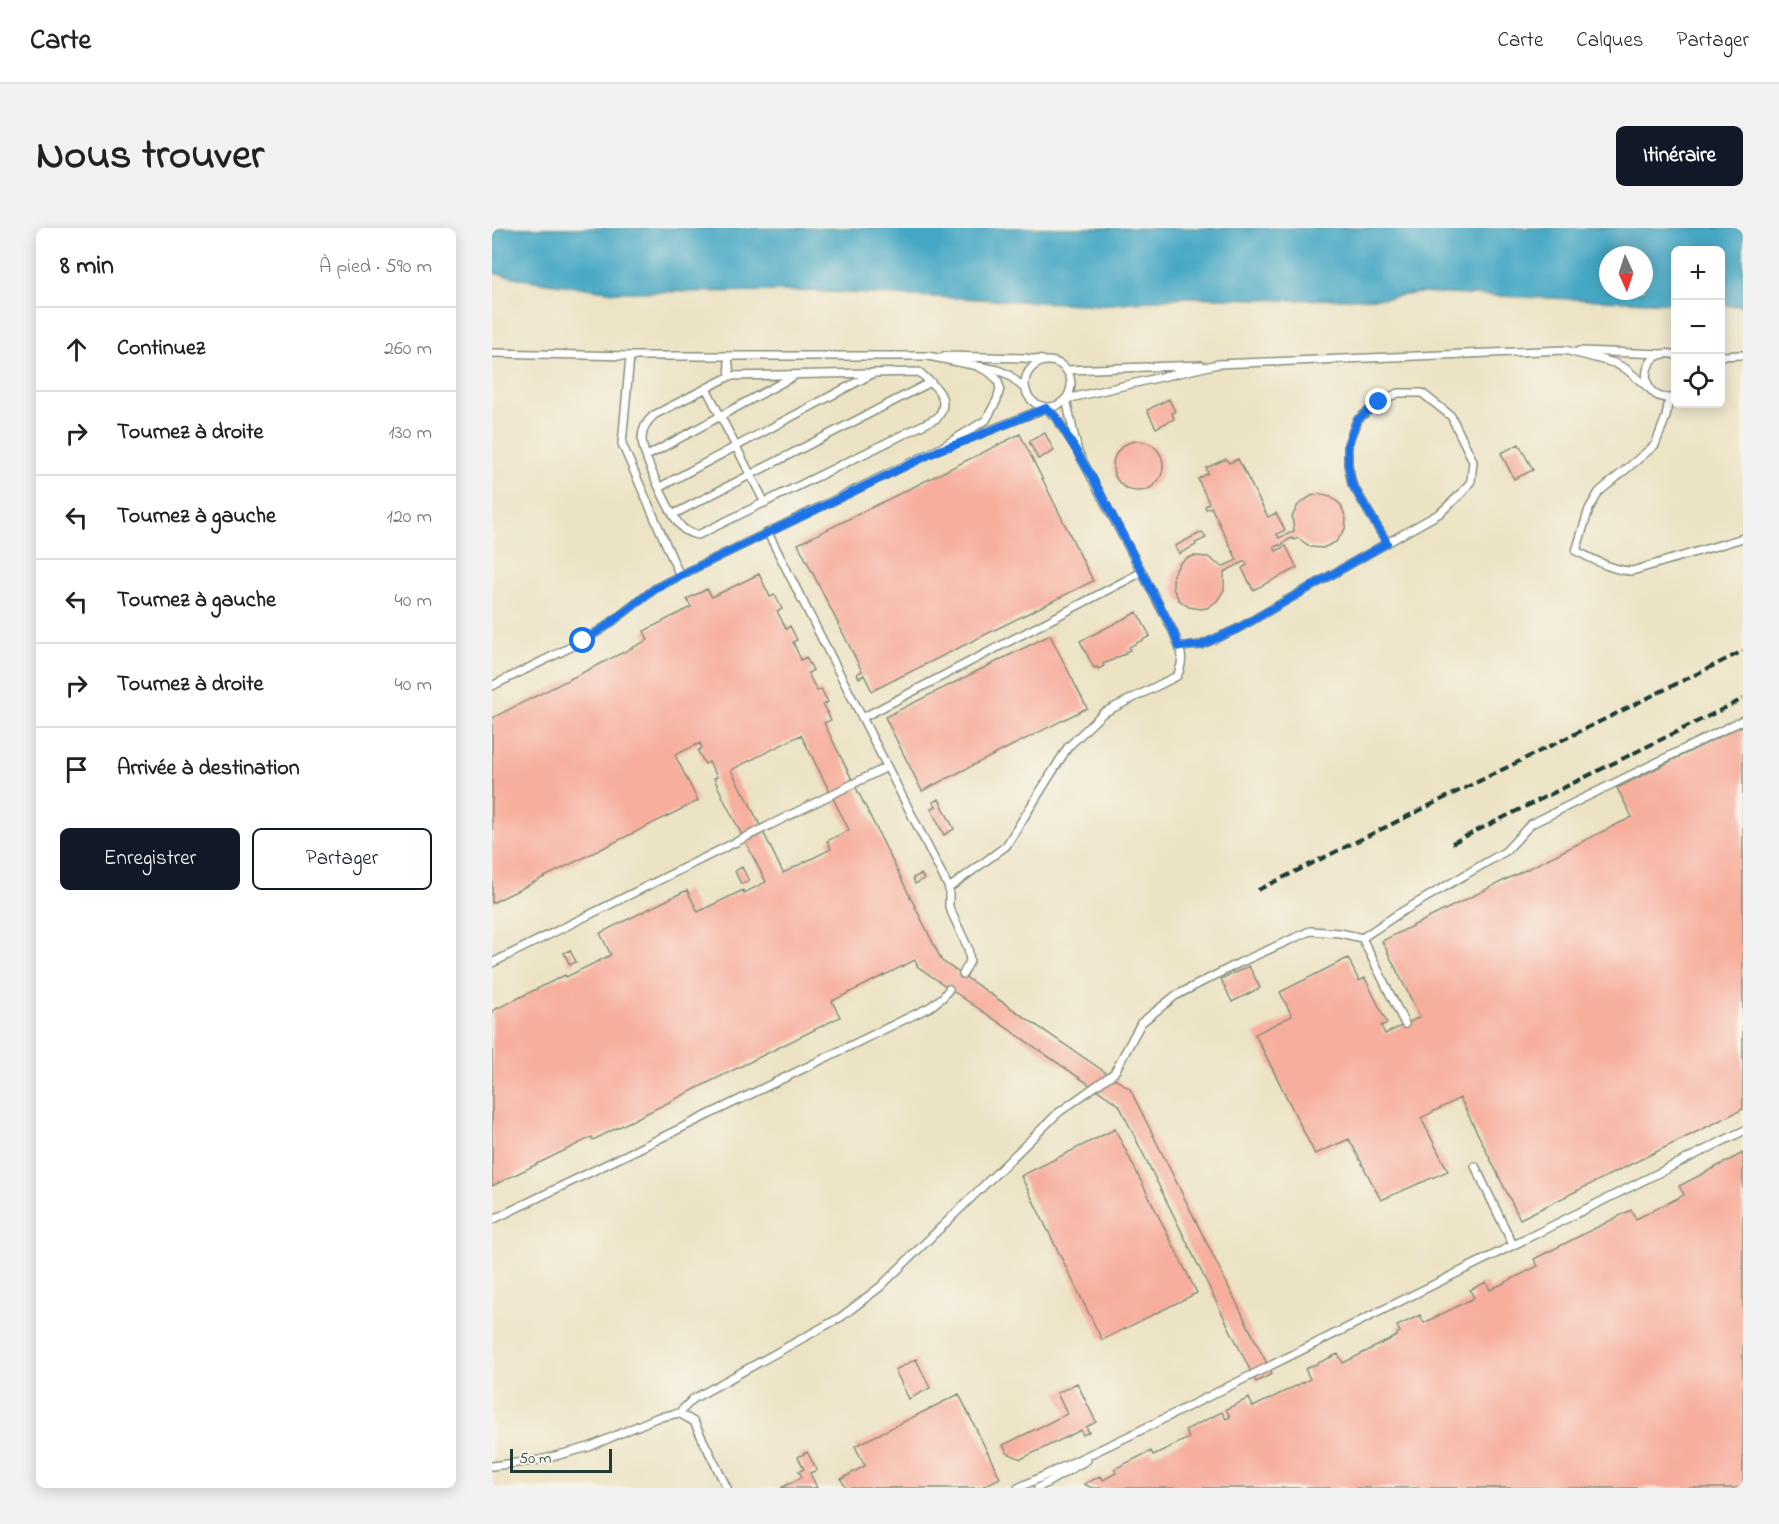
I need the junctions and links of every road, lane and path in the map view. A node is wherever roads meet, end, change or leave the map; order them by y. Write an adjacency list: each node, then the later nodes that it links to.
1 (1565, 350): 3 (lane); 12 (lane); 22 (lane)
2 (492, 353): 6 (lane)
3 (1664, 354): 4 (lane); 22 (lane)
4 (1671, 354)
5 (1743, 355): 8 (lane)
6 (630, 356): 7 (lane); 40 (lane)
7 (728, 356): 9 (lane); 18 (lane)
8 (1725, 356)
9 (919, 357): 10 (lane); 15 (lane)
10 (928, 357): 11 (lane); 13 (lane)
11 (1046, 361): 14 (lane); 21 (lane)
12 (1218, 364): 14 (lane); 24 (lane)
13 (975, 365): 21 (lane); 29 (lane)
14 (1067, 370): 24 (lane)
15 (919, 372): 16 (lane); 19 (lane)
16 (873, 373): 17 (lane); 28 (lane)
17 (796, 375): 18 (lane); 27 (lane)
18 (730, 376): 20 (lane)
19 (931, 382): 32 (lane); 34 (lane)
20 (706, 388): 27 (lane); 31 (lane)
21 (1024, 388): 26 (lane)
22 (1650, 389): 23 (lane)
23 (1671, 398)
24 (1066, 399): 26 (lane); 30 (lane)
25 (1671, 401): 37 (lane)
26 (1046, 408): 29 (lane); 30 (lane)
27 (721, 417): 28 (lane); 31 (lane)
28 (736, 447): 32 (lane); 33 (lane)
29 (939, 450): 36 (lane)
30 (1078, 452): 39 (lane)
31 (647, 456): 33 (lane)
32 (750, 475): 34 (lane); 35 (lane)
33 (660, 487): 35 (lane)
34 (765, 503): 35 (lane)
35 (674, 514)
36 (768, 533): 40 (lane); 43 (lane)
37 (1743, 538)
38 (1387, 543): 38 (lane); 41 (lane)
39 (1142, 572): 41 (lane); 43 (lane)
40 (680, 576): 42 (lane)
41 (1179, 647): 46 (lane)
42 (492, 686)
43 (862, 718): 45 (lane)
44 (1743, 720): 47 (lane)
45 (887, 767): 46 (lane); 48 (lane)
46 (949, 888): 49 (lane)
47 (1362, 938): 51 (lane); 56 (lane)
48 (492, 963)
49 (963, 974)
50 (949, 989): 54 (lane)
51 (1405, 1024)
52 (1743, 1131): 55 (lane)
53 (1474, 1166): 55 (lane)
54 (492, 1220)
55 (1513, 1245): 57 (lane)
56 (679, 1413): 58 (lane); 59 (lane)
57 (1133, 1434): 60 (lane); 61 (lane)
58 (492, 1466)
59 (727, 1488)
60 (1018, 1488)
61 (1038, 1488)

